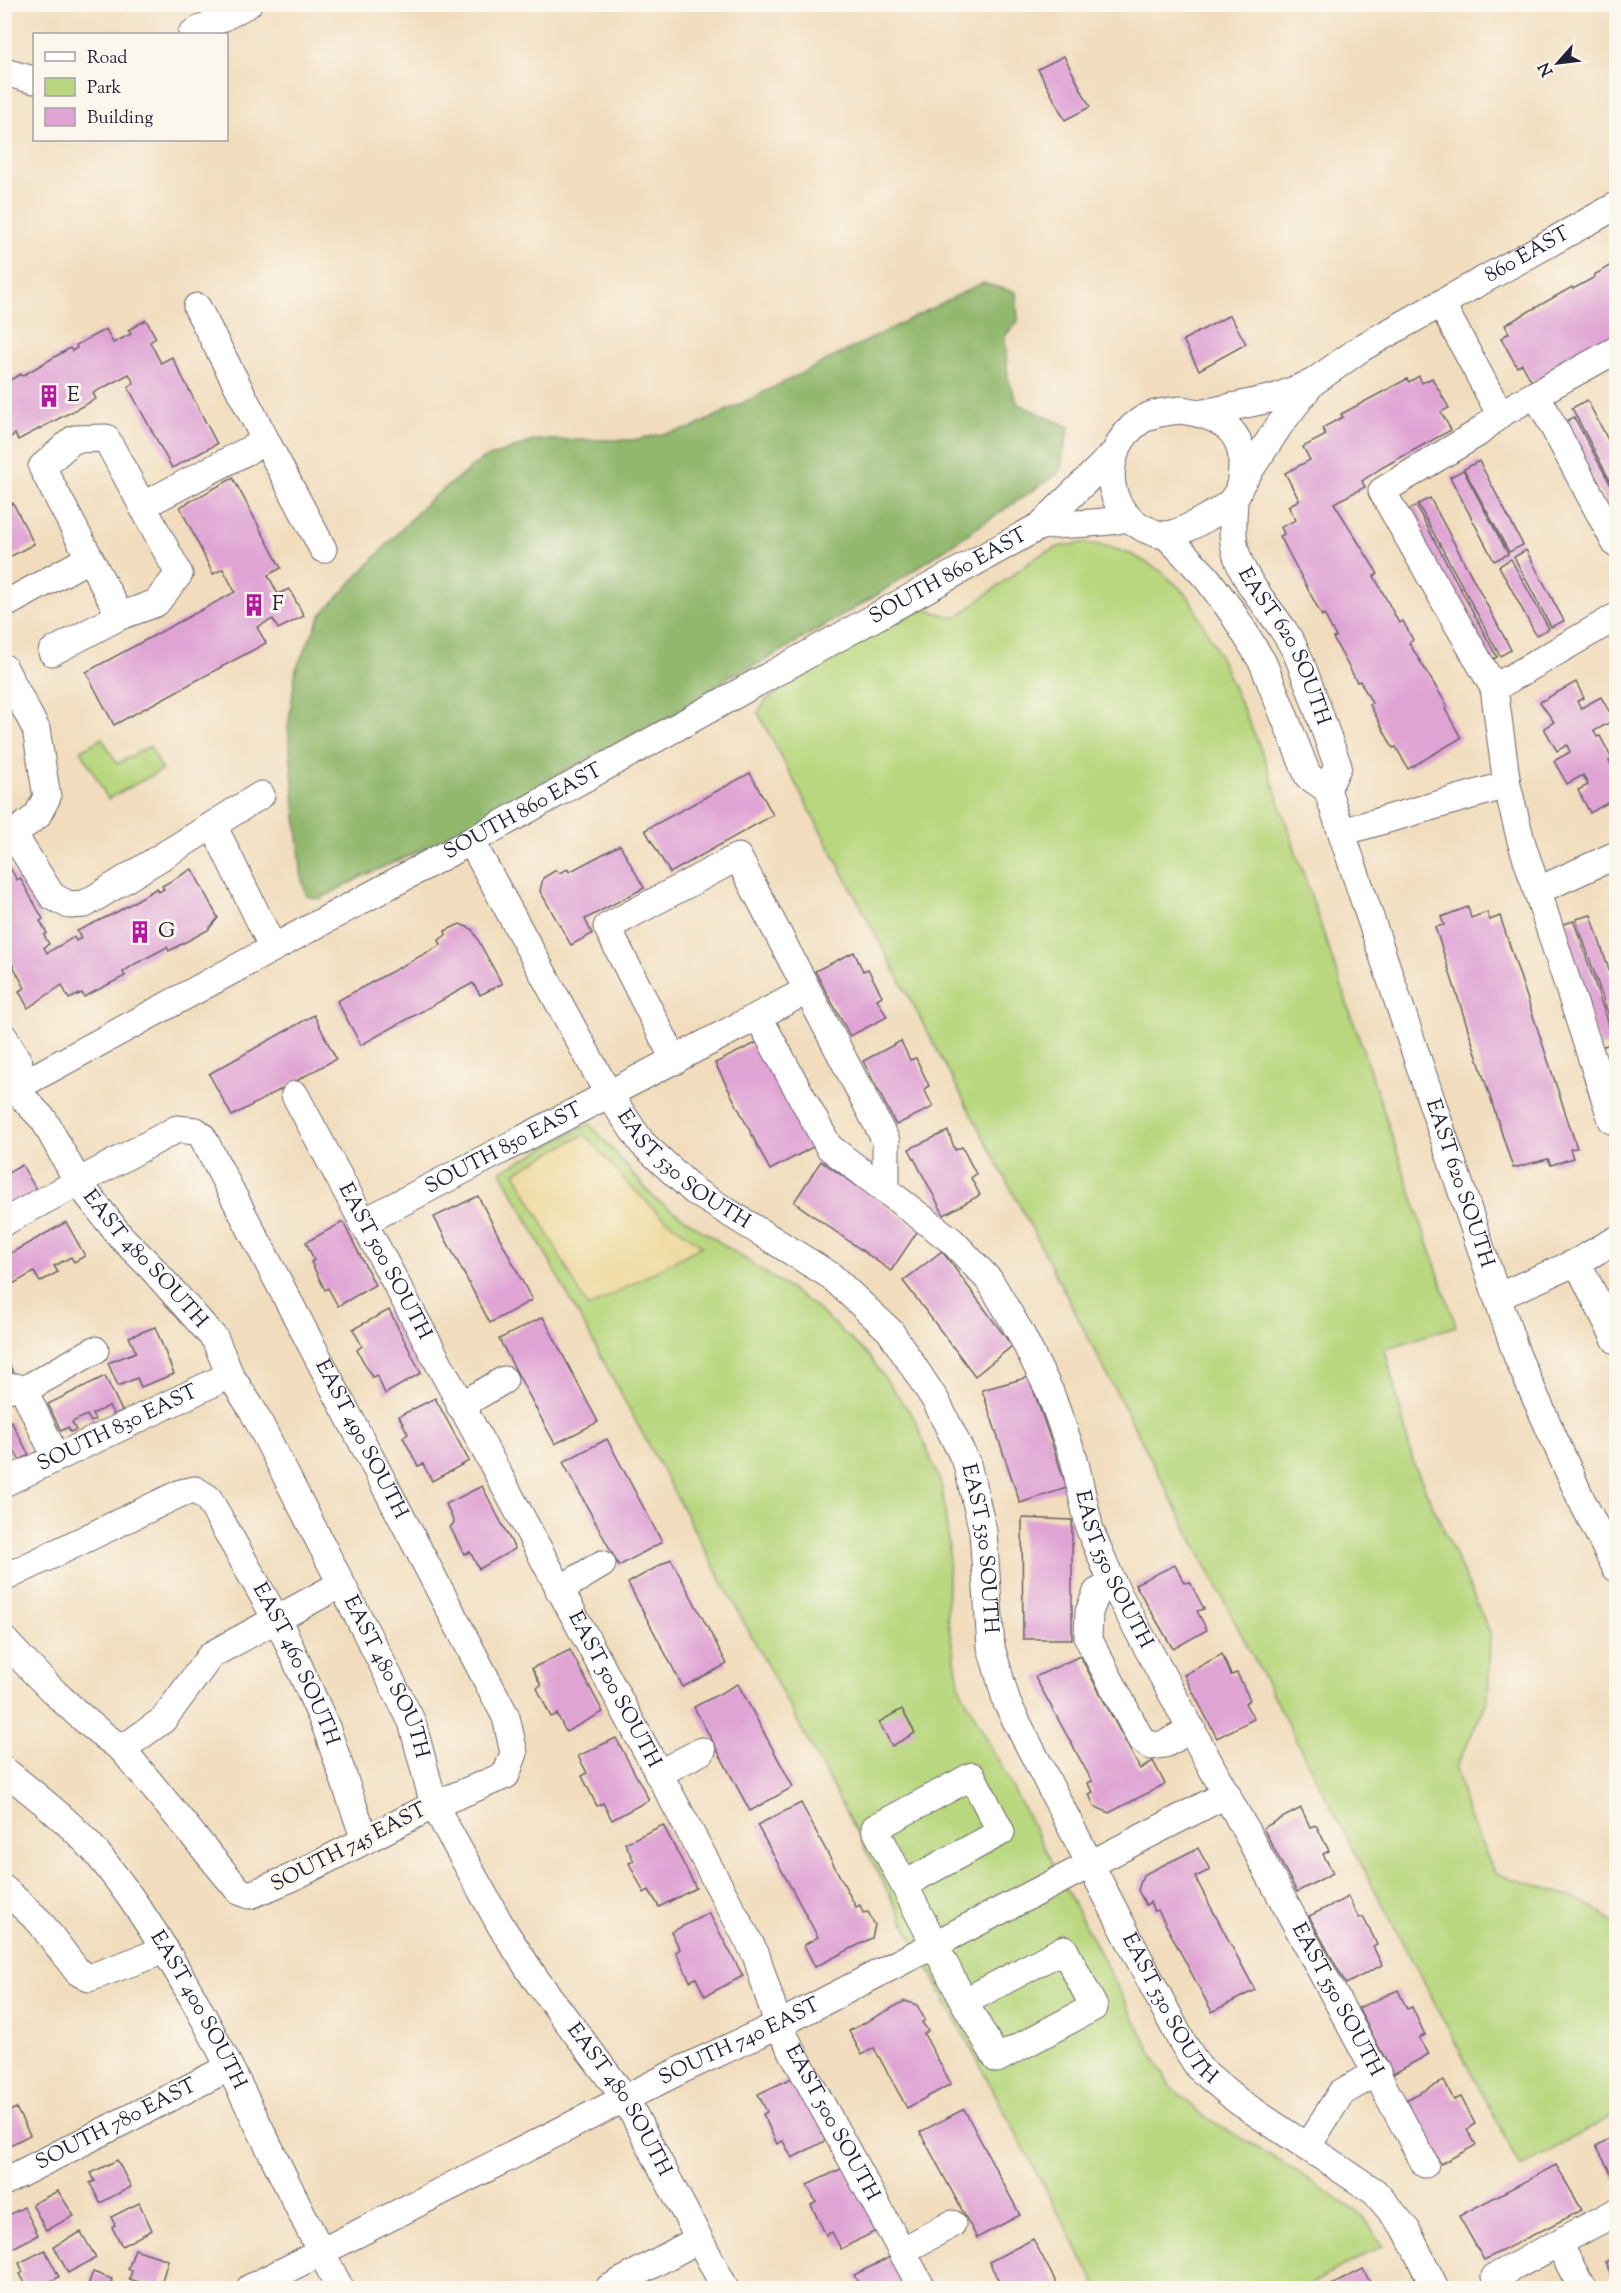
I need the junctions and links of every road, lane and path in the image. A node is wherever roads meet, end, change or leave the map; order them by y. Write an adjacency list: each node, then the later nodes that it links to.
1 (248, 4): 2 (street)
2 (194, 33)
3 (4, 72): 4 (street)
4 (33, 80)
5 (1617, 206): 6 (street, 860 EAST)
6 (1442, 305): 9 (street); 12 (street)
7 (197, 307): 13 (street)
8 (1617, 350): 10 (street)
9 (1312, 383): 11 (street); 15 (street)
10 (1536, 394): 12 (street); 20 (street)
11 (1204, 413): 14 (street); 15 (street)
12 (1500, 414): 28 (street)
13 (267, 441): 16 (street); 21 (street)
14 (1113, 454): 17 (street); 18 (street, SOUTH 860 EAST)
15 (1237, 493): 19 (street); 30 (street, EAST 620 SOUTH)
16 (142, 506): 22 (street); 24 (street)
17 (1126, 518): 18 (street, SOUTH 860 EAST); 19 (street)
18 (1040, 526): 35 (street, SOUTH 860 EAST)
19 (1166, 535): 30 (street, EAST 620 SOUTH)
20 (1617, 544)
21 (323, 549)
22 (88, 559): 23 (street); 24 (street)
23 (4, 604)
24 (120, 616): 26 (street)
25 (1617, 617): 28 (street)
26 (52, 652)
27 (4, 668): 34 (street)
28 (1494, 688): 29 (street)
29 (1507, 785): 33 (street); 37 (street)
30 (1327, 789): 33 (street, EAST 620 SOUTH)
31 (261, 795): 32 (street)
32 (213, 825): 34 (street); 38 (street)
33 (1342, 832): 53 (street, EAST 620 SOUTH)
34 (9, 837)
35 (471, 841): 38 (street, SOUTH 860 EAST); 45 (street, EAST 530 SOUTH)
36 (1617, 855): 37 (street)
37 (1537, 891): 46 (street)
38 (273, 948): 43 (street, SOUTH 860 EAST)
39 (806, 991): 40 (street, SOUTH 850 EAST); 42 (street); 48 (street)
40 (759, 1018): 42 (street, SOUTH 850 EAST); 48 (street, EAST 550 SOUTH)
41 (4, 1037): 43 (street)
42 (675, 1061): 45 (street, SOUTH 850 EAST)
43 (8, 1086): 47 (street, EAST 480 SOUTH)
44 (295, 1095): 50 (street, EAST 500 SOUTH)
45 (609, 1095): 50 (street, SOUTH 850 EAST); 79 (street, EAST 530 SOUTH)
46 (1617, 1119)
47 (78, 1182): 49 (street); 56 (street, EAST 480 SOUTH); 73 (street, EAST 490 SOUTH)
48 (885, 1188): 66 (street, EAST 550 SOUTH)
49 (4, 1222)
50 (362, 1223): 59 (street, EAST 500 SOUTH)
51 (1617, 1240): 52 (street)
52 (1577, 1262): 53 (street); 54 (street)
53 (1497, 1298): 63 (street, EAST 620 SOUTH)
54 (1617, 1340)
55 (95, 1350): 58 (street)
56 (230, 1375): 60 (street, SOUTH 830 EAST); 65 (street, EAST 480 SOUTH)
57 (504, 1380): 59 (street)
58 (15, 1389): 60 (street)
59 (460, 1406): 67 (street, EAST 500 SOUTH)
60 (56, 1458): 61 (street, SOUTH 830 EAST)
61 (4, 1483)
62 (602, 1564): 67 (street)
63 (1617, 1568)
64 (4, 1578): 68 (street, EAST 460 SOUTH)
65 (341, 1584): 68 (street); 77 (street, EAST 480 SOUTH)
66 (1113, 1584): 70 (street, EAST 550 SOUTH); 70 (street)
67 (559, 1590): 75 (street, EAST 500 SOUTH)
68 (277, 1618): 71 (street); 78 (street, EAST 460 SOUTH)
69 (4, 1640): 71 (street)
70 (1192, 1728): 76 (street, EAST 550 SOUTH)
71 (122, 1749): 78 (street, SOUTH 745 EAST)
72 (702, 1751): 75 (street)
73 (514, 1754): 77 (street, SOUTH 745 EAST)
74 (4, 1770): 83 (street, EAST 400 SOUTH)
75 (658, 1774): 85 (street, EAST 500 SOUTH)
76 (1227, 1794): 79 (street, SOUTH 740 EAST); 87 (street, EAST 550 SOUTH)
77 (434, 1805): 78 (street, SOUTH 745 EAST); 88 (street, EAST 480 SOUTH)
78 (365, 1840)
79 (1089, 1863): 82 (street, SOUTH 740 EAST); 89 (street, EAST 530 SOUTH)
80 (905, 1884): 80 (street); 82 (street)
81 (4, 1889): 83 (street)
82 (934, 1943): 84 (street); 85 (street, SOUTH 740 EAST)
83 (165, 1950): 86 (street, EAST 400 SOUTH)
84 (964, 2002): 84 (street)
85 (778, 2025): 88 (street, SOUTH 740 EAST); 96 (street, EAST 500 SOUTH)
86 (228, 2068): 91 (street, SOUTH 780 EAST); 97 (street, EAST 400 SOUTH)
87 (1377, 2072): 89 (street); 90 (street, EAST 550 SOUTH)
88 (625, 2098): 94 (street, EAST 480 SOUTH); 97 (street, SOUTH 740 EAST)
89 (1307, 2147): 104 (street, EAST 530 SOUTH)
90 (1425, 2164)
91 (4, 2182)
92 (1617, 2212): 95 (street)
93 (952, 2224): 96 (street)
94 (699, 2239): 101 (street); 102 (street, EAST 480 SOUTH)
95 (1559, 2244): 98 (street); 105 (street)
96 (902, 2251): 103 (street, EAST 500 SOUTH)
97 (320, 2253): 99 (street, SOUTH 740 EAST); 100 (street, EAST 400 SOUTH)
98 (1495, 2277)
99 (250, 2289)
100 (340, 2289)
101 (609, 2289)
102 (725, 2289)
103 (922, 2289)
104 (1435, 2289)
105 (1582, 2289)

